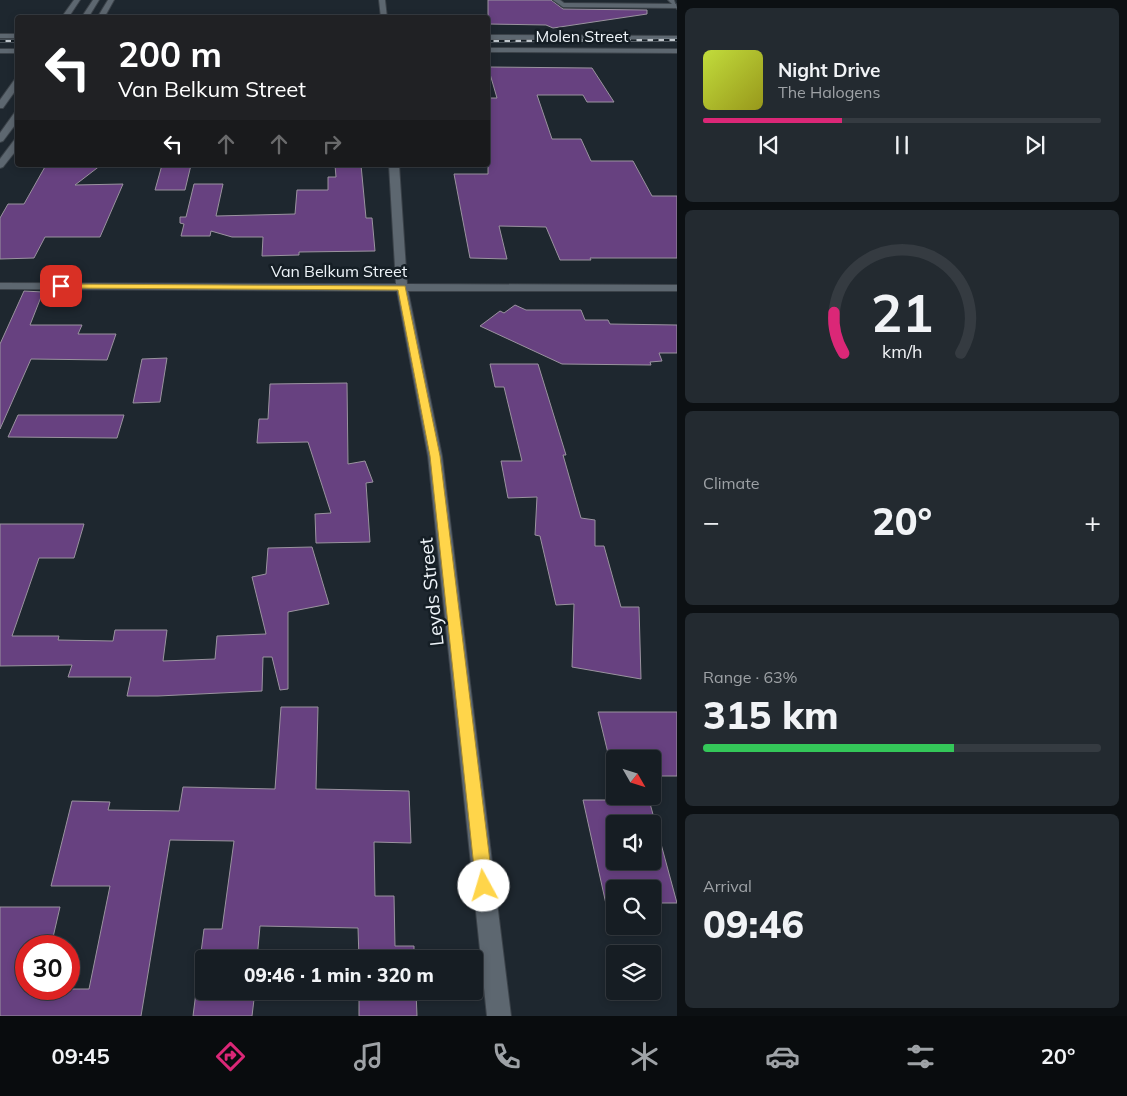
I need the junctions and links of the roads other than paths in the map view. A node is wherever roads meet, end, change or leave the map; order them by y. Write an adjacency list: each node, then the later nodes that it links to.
1 (77, 0): 8 (street)
2 (96, 0): 9 (street)
3 (111, 0): 10 (street)
4 (382, 0): 11 (street)
5 (556, 0): 7 (street)
6 (671, 0): 7 (street)
7 (676, 6)
8 (66, 15)
9 (86, 15)
10 (102, 15)
11 (384, 15)
12 (0, 36): 13 (street)
13 (15, 36)
14 (490, 37): 15 (street, Molen Street)
15 (677, 38)
16 (490, 50): 18 (street, Molen Street)
17 (15, 51): 19 (street)
18 (677, 51)
19 (0, 52)
20 (15, 84): 21 (street)
21 (0, 106)
22 (15, 118): 23 (street)
23 (0, 138)
24 (15, 145): 25 (street)
25 (0, 165)
26 (394, 167): 28 (street, Leyds Street)
27 (0, 286): 28 (street, Van Belkum Street)
28 (402, 288): 29 (street, Van Belkum Street); 30 (street, Leyds Street)
29 (677, 288)
30 (500, 1016)

